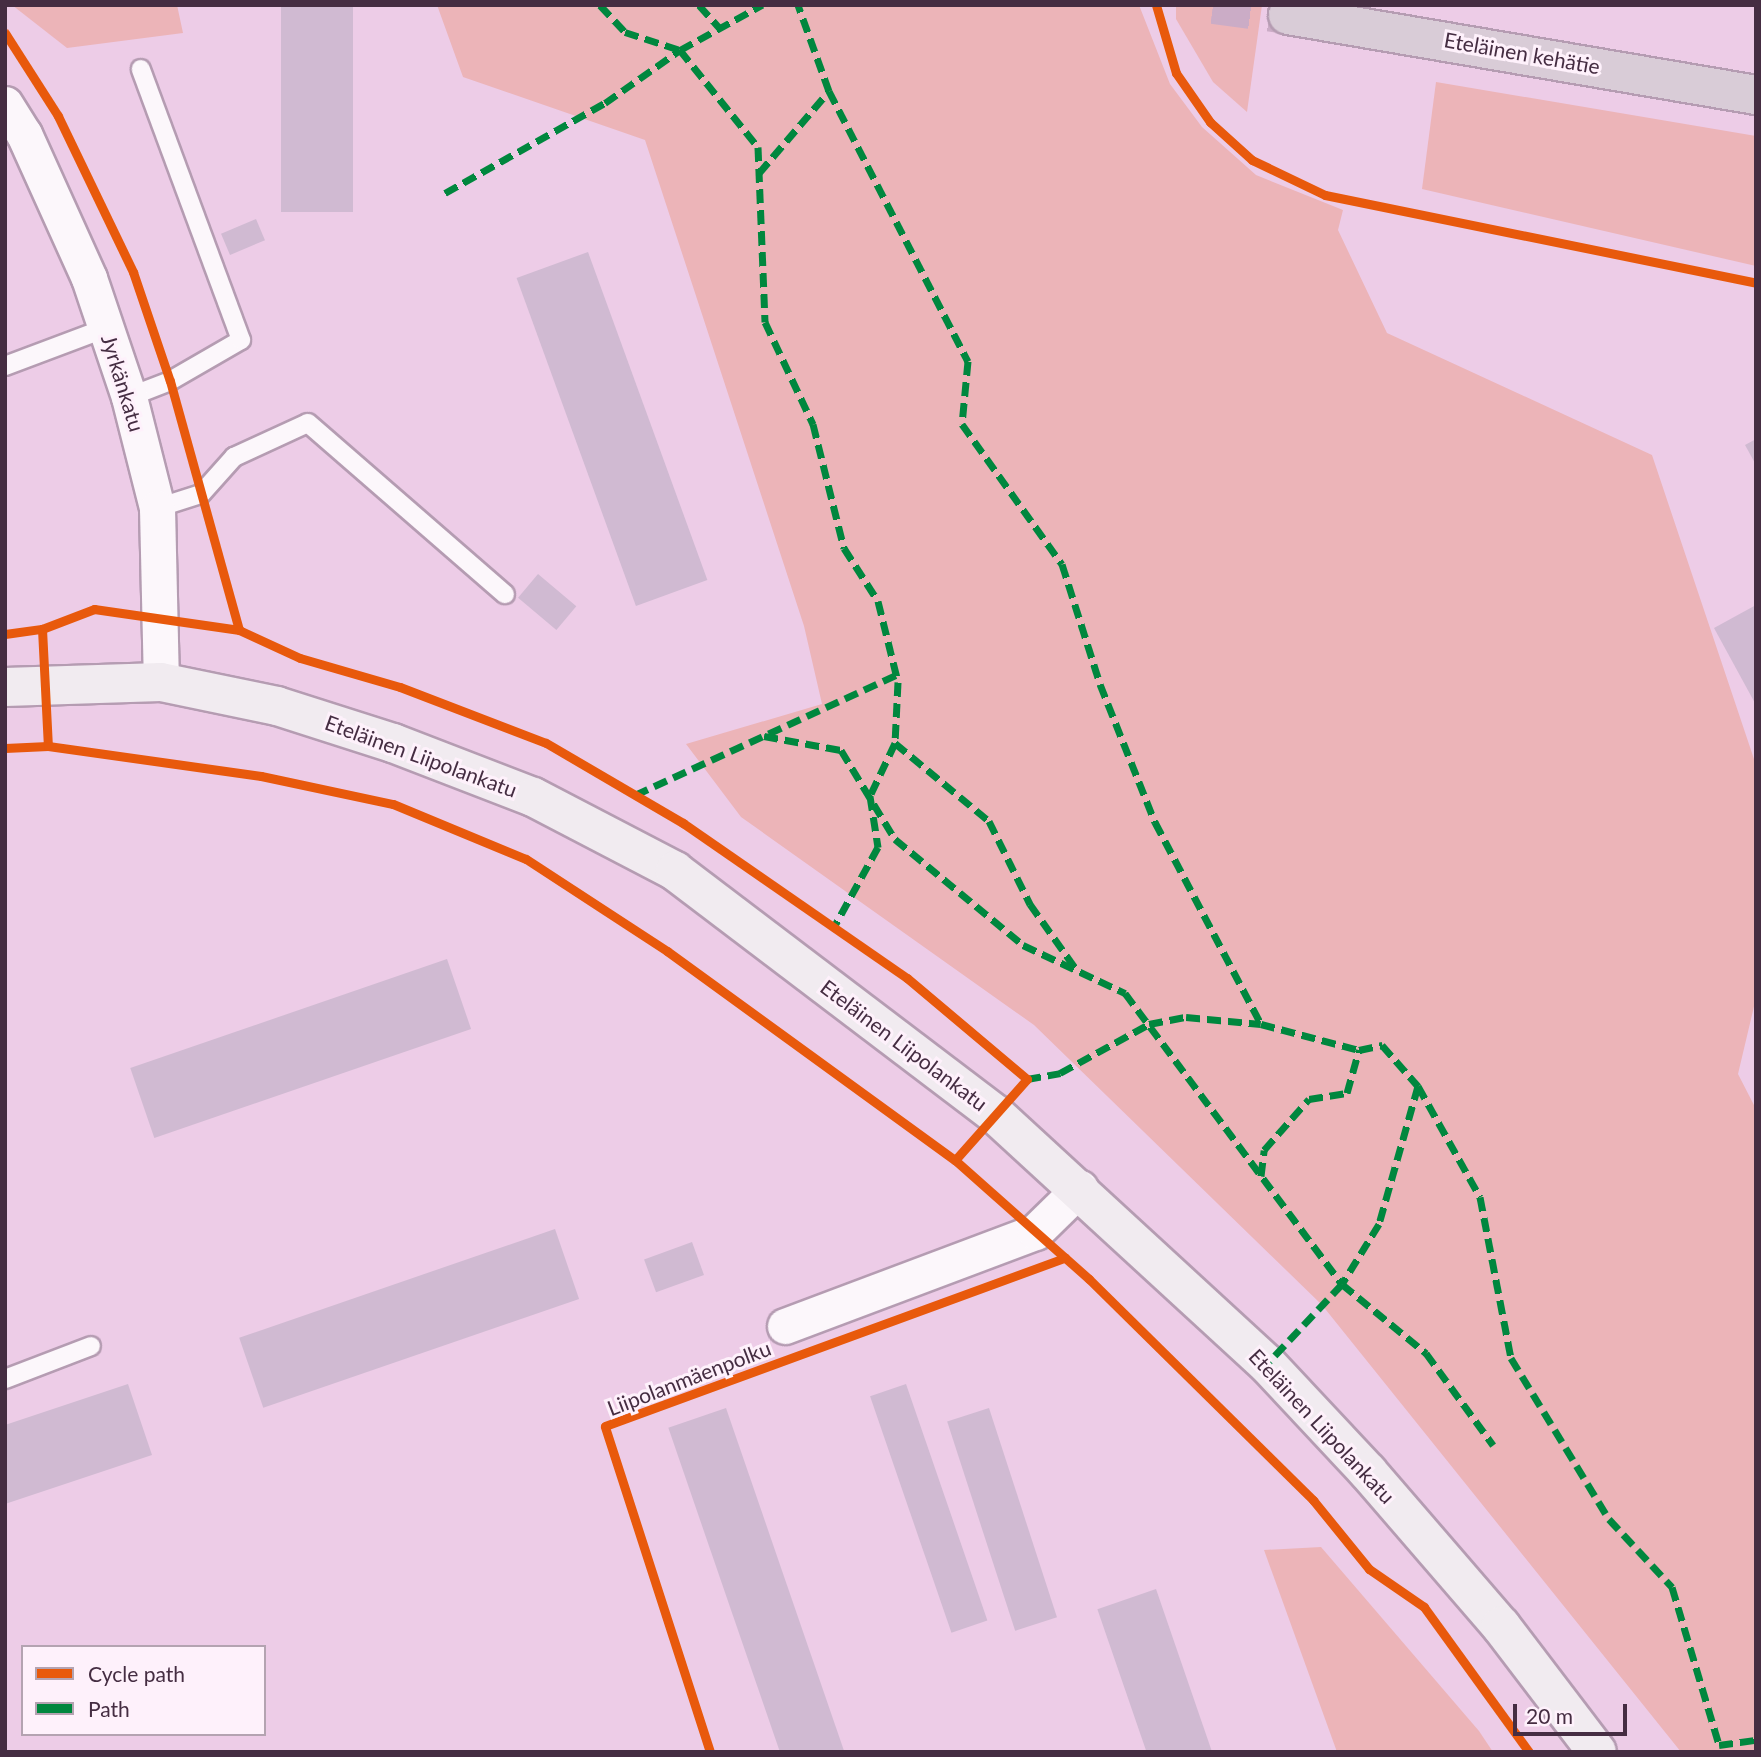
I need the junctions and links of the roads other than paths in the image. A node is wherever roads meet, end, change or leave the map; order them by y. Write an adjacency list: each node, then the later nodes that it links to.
1 (1288, 15): 3 (highway, Eteläinen kehätie)
2 (141, 69): 7 (lane)
3 (1756, 95)
4 (5, 104): 5 (street, Jyrkänkatu)
5 (106, 328): 6 (lane); 7 (street, Jyrkänkatu)
6 (5, 366)
7 (129, 397): 8 (street, Jyrkänkatu)
8 (157, 508): 9 (lane); 10 (street, Jyrkänkatu)
9 (505, 594)
10 (161, 682): 11 (street, Eteläinen Liipolankatu); 12 (street, Eteläinen Liipolankatu)
11 (5, 687)
12 (1080, 1188): 13 (street); 16 (street, Eteläinen Liipolankatu)
13 (785, 1326)
14 (91, 1346): 15 (lane)
15 (5, 1379)
16 (1597, 1752)

